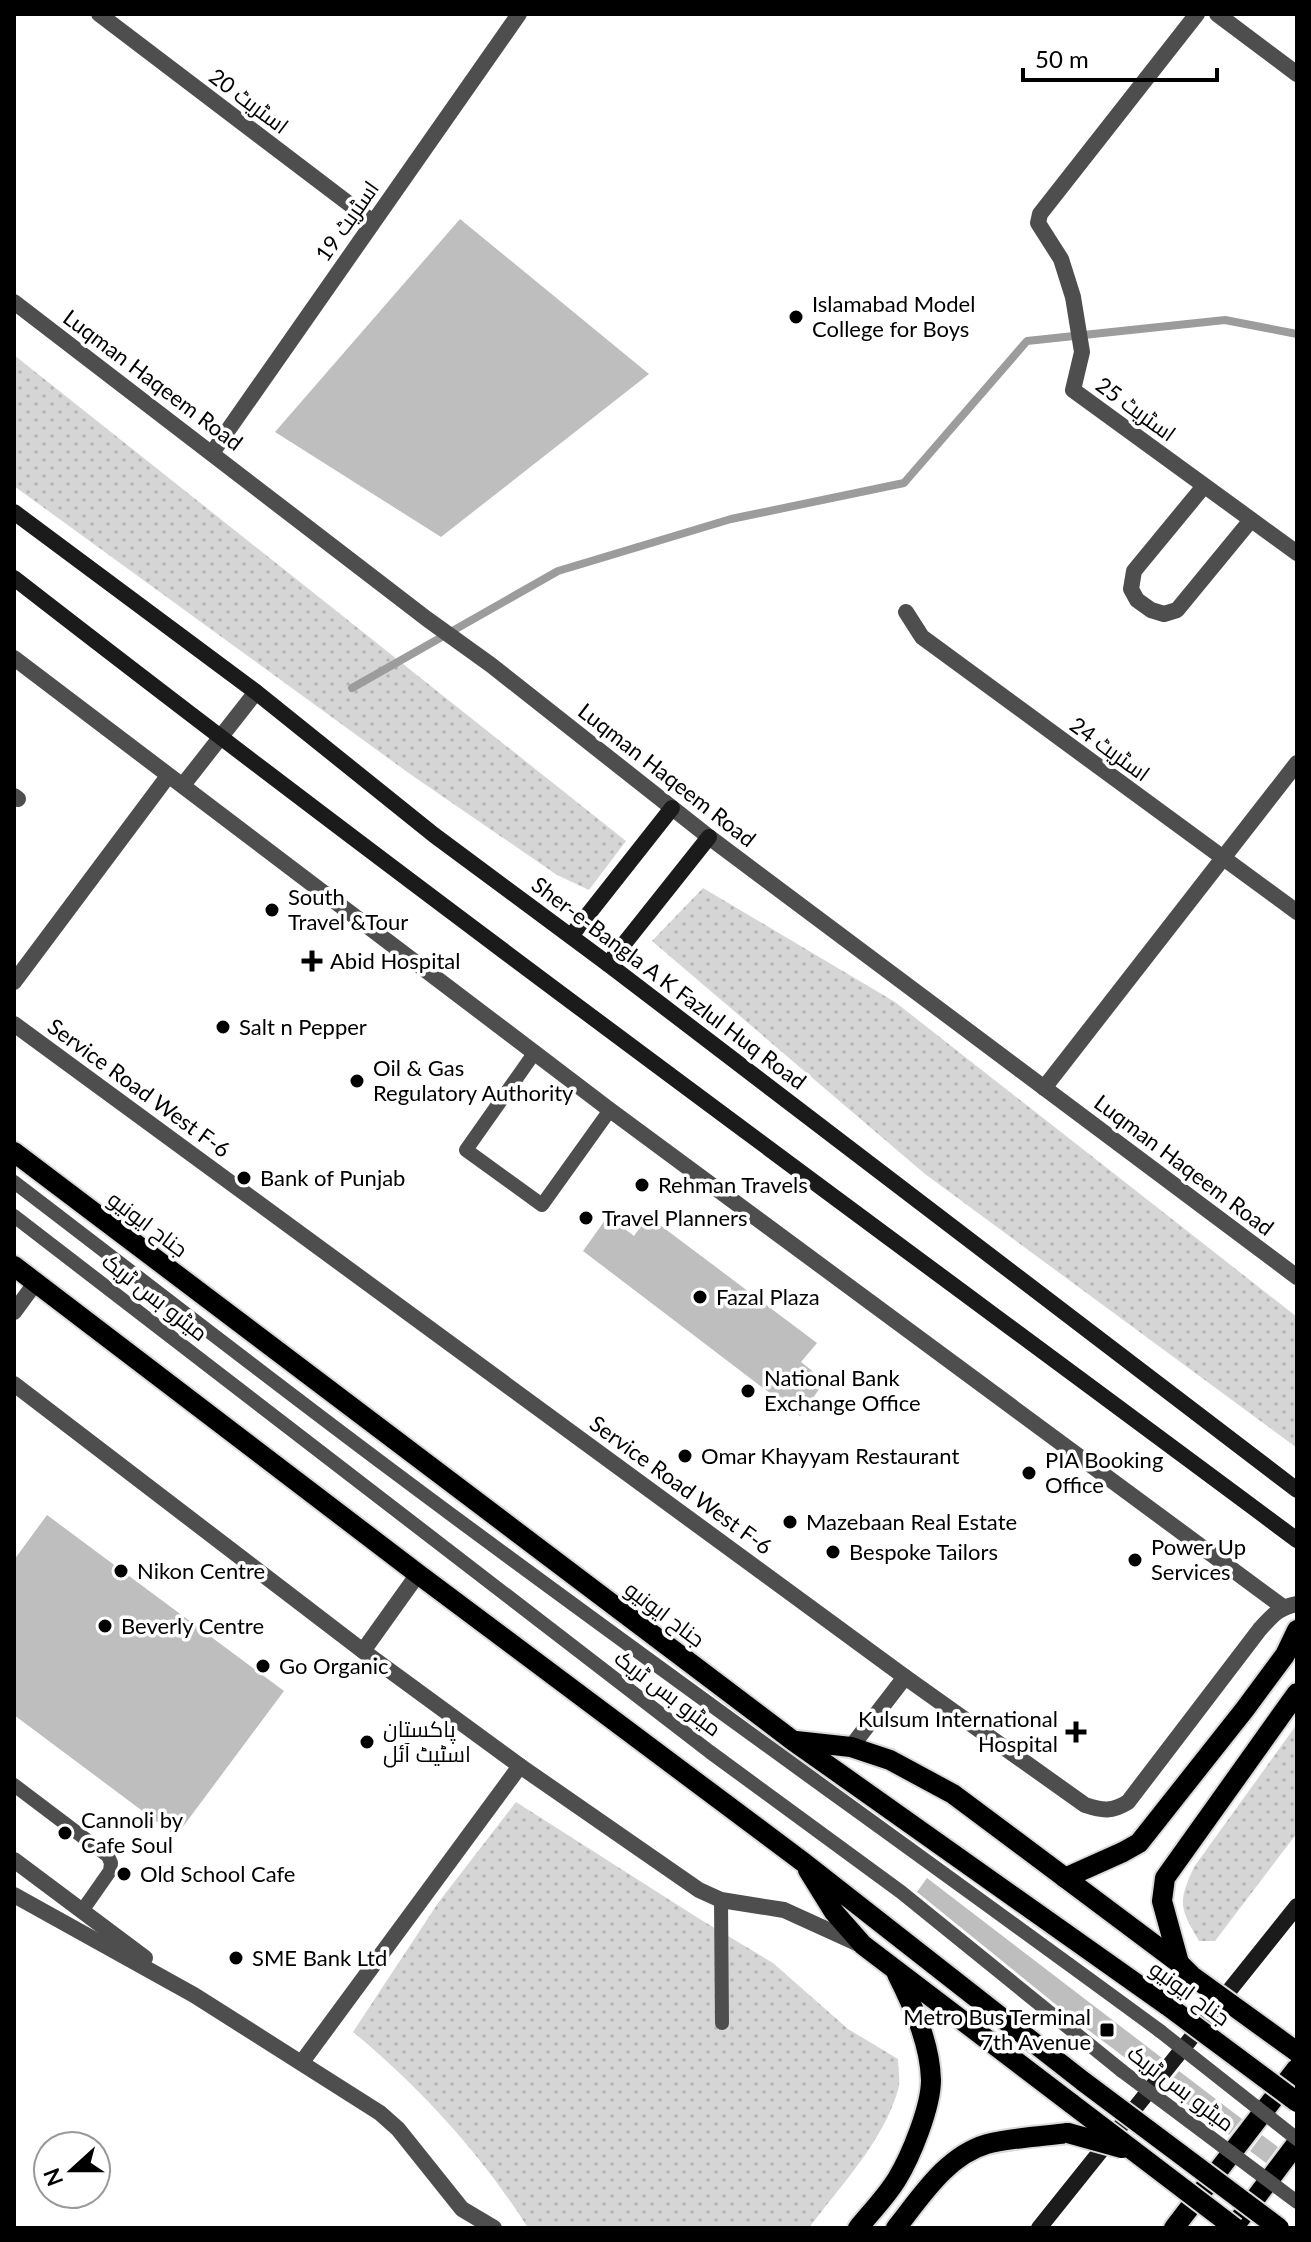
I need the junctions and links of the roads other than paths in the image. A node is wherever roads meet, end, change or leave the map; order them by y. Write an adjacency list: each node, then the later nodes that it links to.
1 (99, 14): 6 (street, اسٹریٹ 20)
2 (1197, 14): 9 (street, اسٹریٹ 25)
3 (1217, 14): 5 (street)
4 (514, 16): 6 (street, اسٹریٹ 19)
5 (1297, 74)
6 (373, 222): 8 (street, اسٹریٹ 19)
7 (14, 302): 8 (street, Luqman Haqeem Road)
8 (212, 453): 20 (street, Luqman Haqeem Road)
9 (1204, 486): 11 (street, اسٹریٹ 25); 11 (street)
10 (14, 512): 16 (main road, Sher-e-Bangla A K Fazlul Huq Road)
11 (1251, 520): 12 (street, اسٹریٹ 25)
12 (1297, 553)
13 (14, 578): 17 (main road)
14 (906, 612): 22 (street, اسٹریٹ 24)
15 (14, 658): 19 (street, Service Road West F-6)
16 (256, 692): 17 (street); 24 (main road, Sher-e-Bangla A K Fazlul Huq Road)
17 (220, 738): 19 (street); 40 (main road)
18 (1297, 763): 22 (street)
19 (176, 780): 26 (street); 28 (street, Service Road West F-6)
20 (672, 808): 21 (street, Luqman Haqeem Road); 24 (main road)
21 (709, 837): 25 (main road); 29 (street, Luqman Haqeem Road)
22 (1222, 858): 23 (street, اسٹریٹ 24); 29 (street)
23 (1297, 912)
24 (571, 936): 25 (main road, Sher-e-Bangla A K Fazlul Huq Road)
25 (608, 964): 39 (main road, Sher-e-Bangla A K Fazlul Huq Road)
26 (14, 982)
27 (14, 1024): 45 (street, Service Road West F-6)
28 (535, 1052): 30 (street, Service Road West F-6); 30 (lane)
29 (1044, 1088): 35 (street, Luqman Haqeem Road)
30 (610, 1110): 42 (street, Service Road West F-6)
31 (14, 1152): 47 (main road, جناح ایونیو)
32 (14, 1182): 67 (lane, میٹرو بس ٹریک, bridge)
33 (14, 1216): 69 (lane, میٹرو بس ٹریک, bridge)
34 (14, 1266): 36 (main road)
35 (1297, 1277)
36 (36, 1282): 37 (street); 41 (main road)
37 (14, 1312)
38 (14, 1384): 44 (street)
39 (1297, 1490)
40 (1297, 1540)
41 (418, 1574): 44 (street); 52 (main road)
42 (1290, 1606): 45 (street, Service Road West F-6)
43 (1297, 1630): 53 (main road)
44 (363, 1651): 49 (street)
45 (905, 1677): 48 (street)
46 (1297, 1693): 59 (main road)
47 (792, 1740): 48 (main road); 66 (main road, جناح ایونیو, bridge)
48 (851, 1747): 53 (main road)
49 (520, 1766): 55 (street); 64 (street)
50 (14, 1785): 57 (lane)
51 (14, 1860): 57 (street)
52 (803, 1862): 58 (main road); 78 (main road, bridge)
53 (1065, 1878): 59 (main road)
54 (14, 1895): 61 (street)
55 (721, 1900): 58 (street); 62 (lane)
56 (1297, 1906): 75 (main road)
57 (82, 1911): 61 (street)
58 (863, 1945): 60 (main road)
59 (1186, 1969): 63 (main road, bridge)
60 (896, 1970): 68 (main road, bridge); 73 (main road)
61 (194, 1995): 64 (street)
62 (722, 2023)
63 (1297, 2052)
64 (302, 2062): 70 (street)
65 (1297, 2068): 76 (main road)
66 (1297, 2102)
67 (1297, 2141): 77 (main road)
68 (1134, 2151): 74 (main road, bridge); 77 (main road, bridge)
69 (1297, 2202)
70 (462, 2209): 71 (street); 72 (street)
71 (466, 2228)
72 (494, 2228)
73 (858, 2228)
74 (896, 2228)
75 (1039, 2228)
76 (1174, 2228)
77 (1234, 2228)
78 (1279, 2228)

